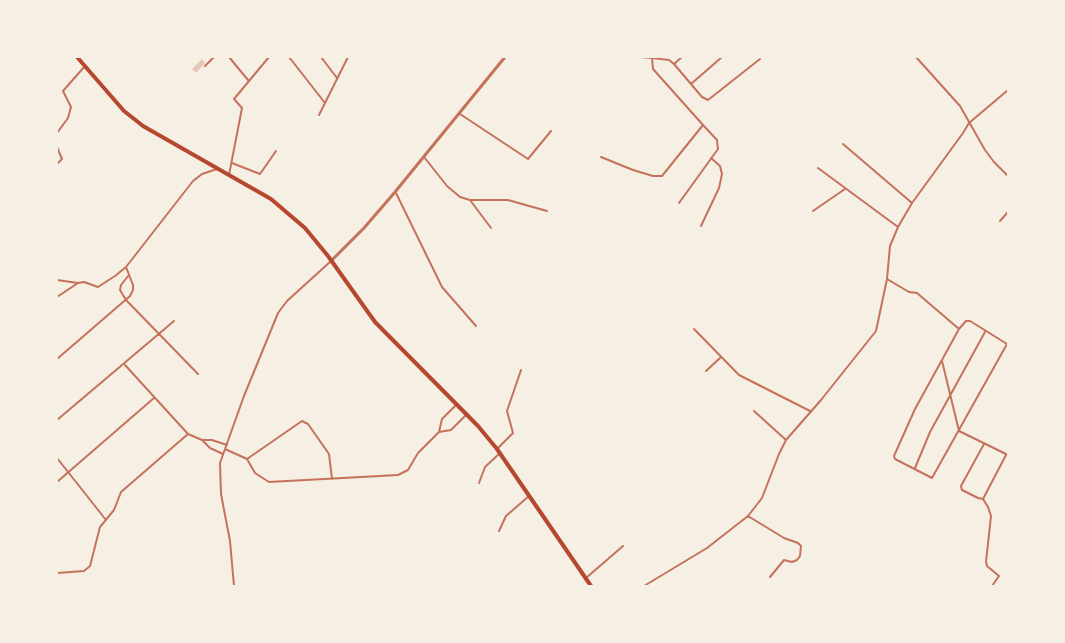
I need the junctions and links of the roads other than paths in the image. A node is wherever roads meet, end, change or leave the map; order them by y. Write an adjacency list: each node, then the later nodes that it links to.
1 (77, 57): 16 (main road)
2 (214, 57): 17 (street)
3 (229, 57): 19 (street)
4 (269, 57): 19 (street)
5 (289, 57): 22 (street)
6 (321, 57): 18 (street)
7 (348, 57): 18 (street)
8 (505, 57): 23 (street)
9 (639, 57): 13 (street)
10 (682, 57): 15 (street)
11 (722, 57): 20 (street)
12 (916, 57): 25 (street)
13 (652, 58): 15 (street); 26 (street)
14 (760, 59): 20 (street)
15 (674, 64): 20 (street)
16 (85, 66): 28 (street); 38 (main road)
17 (205, 66)
18 (337, 78): 22 (street)
19 (249, 81): 35 (street)
20 (691, 84)
21 (1008, 90): 25 (street)
22 (325, 102): 24 (street)
23 (460, 114): 27 (street); 32 (street)
24 (319, 115)
25 (969, 123): 40 (street); 45 (street)
26 (703, 125): 33 (street); 34 (street)
27 (551, 131)
28 (57, 133)
29 (843, 144): 45 (street)
30 (57, 147): 36 (street)
31 (276, 151): 35 (street)
32 (423, 157): 42 (street); 43 (street)
33 (601, 157)
34 (711, 158): 44 (street); 50 (street)
35 (232, 163): 39 (street)
36 (57, 164)
37 (818, 168): 41 (street)
38 (217, 169): 39 (main road); 54 (street)
39 (229, 176): 53 (main road)
40 (1008, 176)
41 (845, 189): 47 (street); 51 (street)
42 (395, 192): 53 (street); 62 (street)
43 (470, 200): 46 (street); 52 (street)
44 (679, 203)
45 (912, 203): 51 (street)
46 (547, 211)
47 (813, 211)
48 (1008, 212): 49 (street)
49 (1000, 221)
50 (701, 226)
51 (897, 227): 56 (street)
52 (491, 228)
53 (331, 261): 76 (main road); 86 (street)
54 (126, 267): 55 (street); 58 (street)
55 (129, 275): 60 (street); 60 (street)
56 (887, 279): 64 (street); 78 (street)
57 (57, 280): 58 (street)
58 (78, 283): 59 (street)
59 (57, 297)
60 (126, 300): 66 (street); 68 (street)
61 (174, 321): 66 (street)
62 (476, 326)
63 (694, 329): 67 (street)
64 (959, 329): 65 (street); 69 (street)
65 (985, 331): 74 (street); 81 (street)
66 (160, 333): 70 (street); 73 (street)
67 (720, 358): 72 (street); 78 (street)
68 (57, 359)
69 (942, 361): 74 (street); 94 (street)
70 (125, 364): 75 (street); 80 (street)
71 (521, 370): 89 (street)
72 (706, 371)
73 (198, 374)
74 (951, 396): 81 (street); 94 (street)
75 (154, 398): 83 (street); 95 (street)
76 (457, 404): 79 (main road); 82 (street)
77 (754, 411): 84 (street)
78 (810, 411): 84 (street)
79 (467, 414): 82 (street); 89 (main road)
80 (57, 420)
81 (958, 431): 87 (street); 94 (street)
82 (439, 432): 96 (street)
83 (188, 434): 85 (street); 102 (street)
84 (786, 440): 101 (street)
85 (202, 441): 86 (street); 90 (street)
86 (227, 444): 88 (street)
87 (984, 444): 91 (street); 100 (street)
88 (225, 449): 90 (street); 93 (street)
89 (499, 451): 98 (street); 99 (main road)
90 (223, 454): 110 (street)
91 (1007, 455): 100 (street)
92 (57, 458): 95 (street)
93 (247, 459): 96 (street); 96 (street)
94 (915, 468)
95 (68, 472): 97 (street); 102 (street)
96 (332, 479)
97 (57, 483)
98 (479, 483)
99 (529, 496): 103 (street); 107 (main road)
100 (983, 499): 113 (street)
101 (748, 516): 106 (street); 112 (street)
102 (106, 520): 105 (street)
103 (499, 531)
104 (623, 546): 107 (street)
105 (57, 573)
106 (770, 577)
107 (586, 578): 111 (main road)
108 (57, 582): 109 (street)
109 (57, 586)
110 (234, 586)
111 (591, 586)
112 (645, 586)
113 (992, 586)

